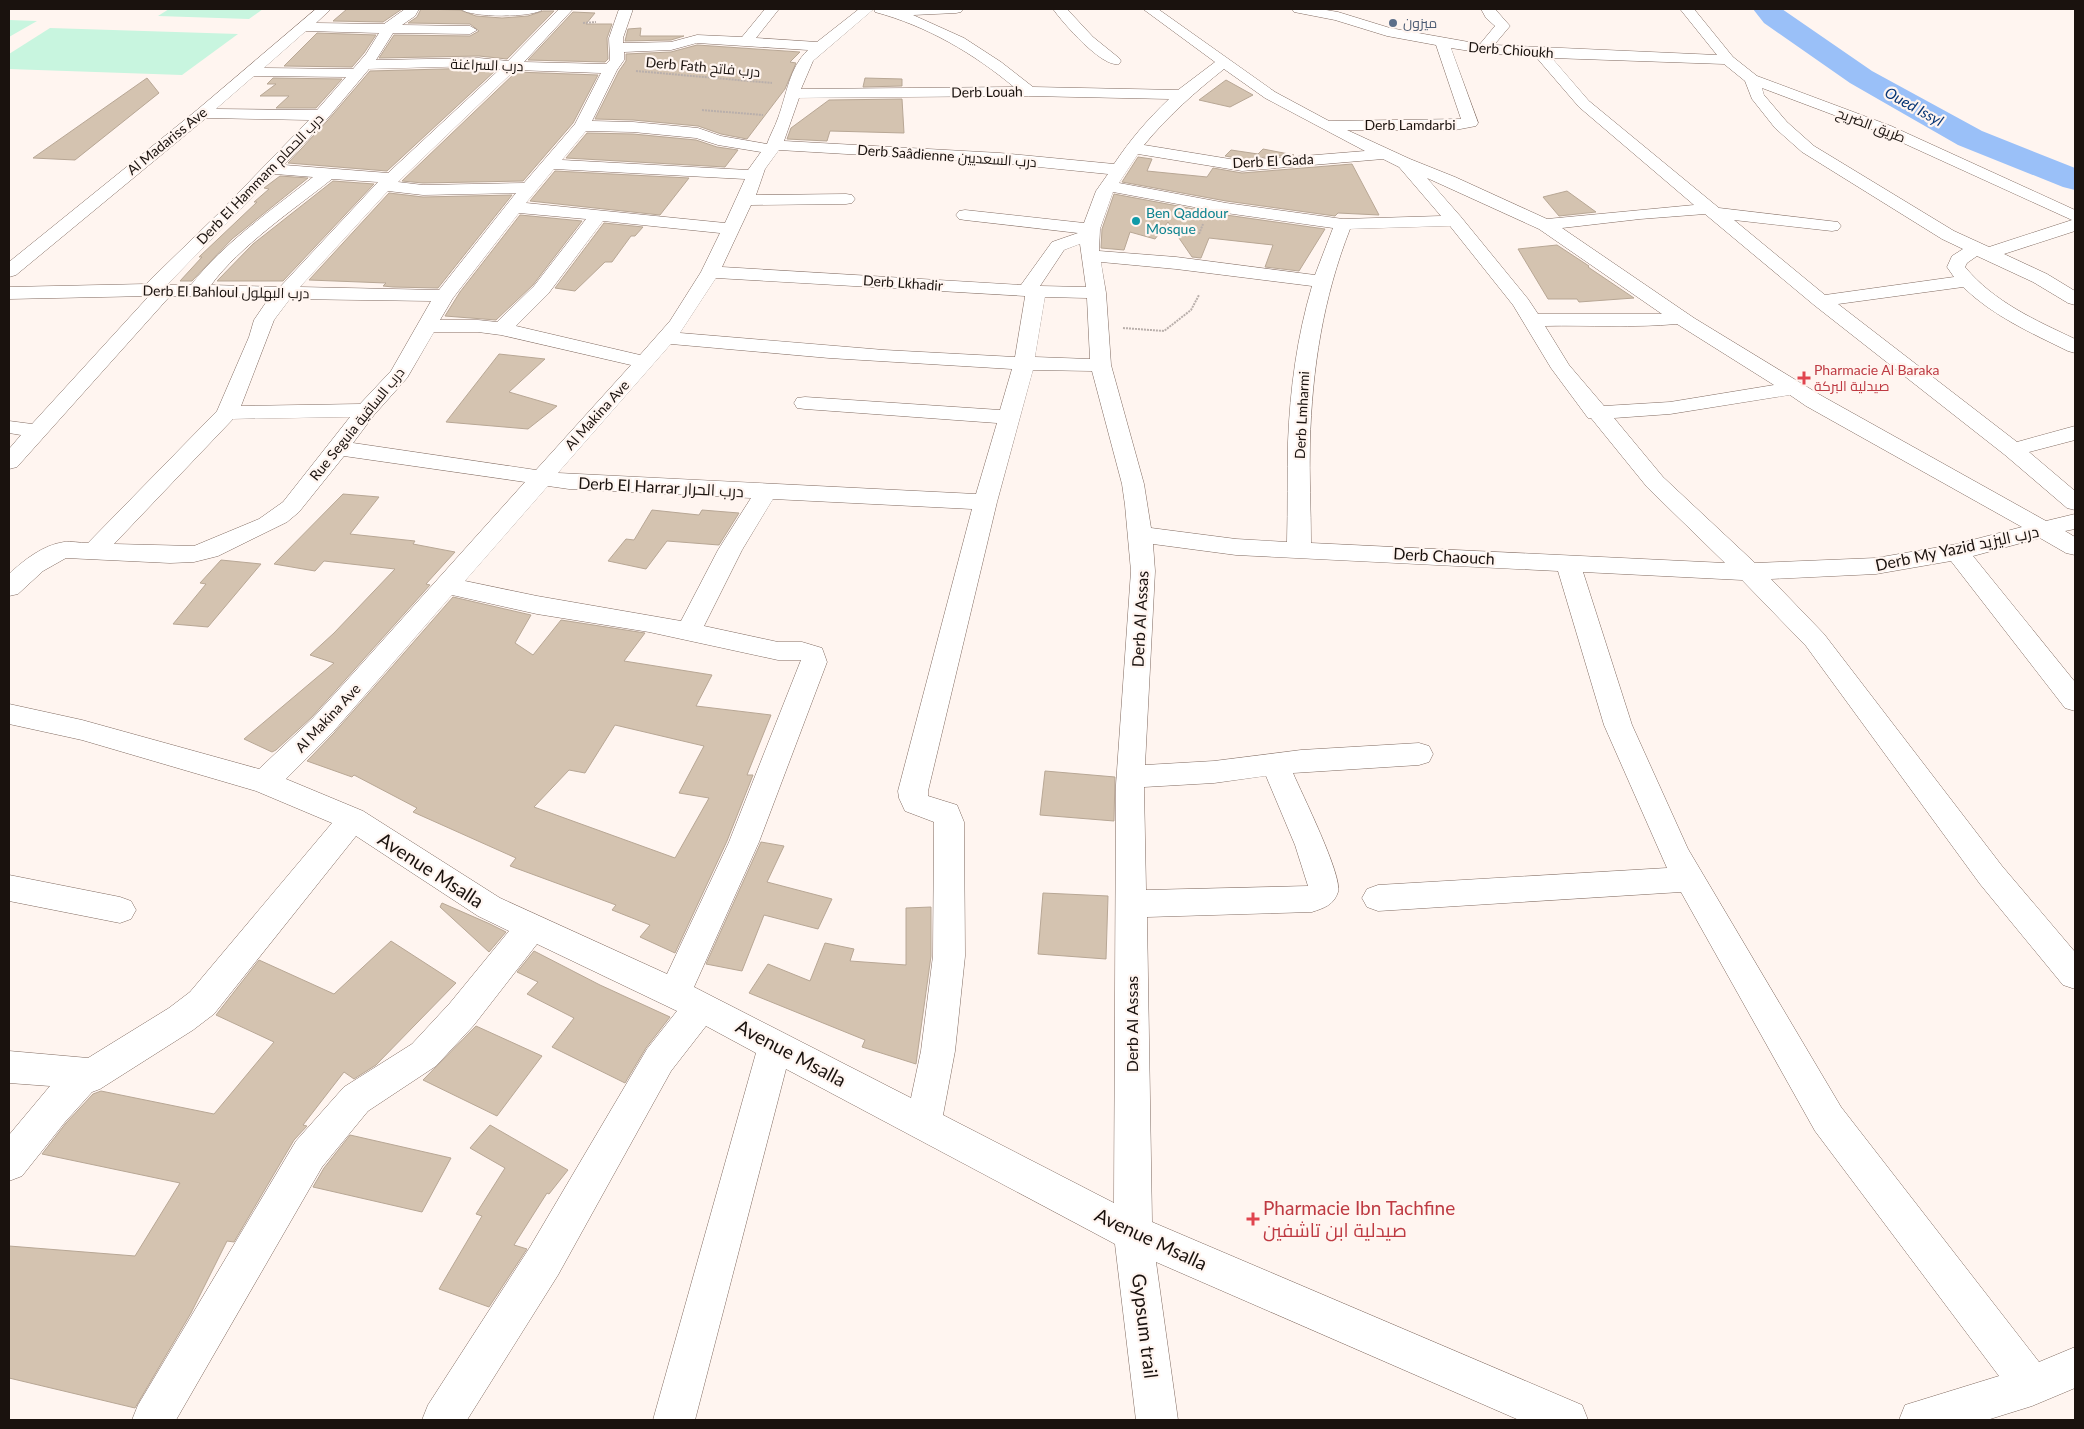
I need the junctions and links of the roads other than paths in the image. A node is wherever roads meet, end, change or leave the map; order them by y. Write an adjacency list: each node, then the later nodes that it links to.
1 (324, 9): 17 (street, Al Madariss Ave)
2 (412, 9): 18 (street)
3 (468, 9): 4 (street)
4 (536, 9)
5 (772, 9): 23 (street)
6 (867, 9): 21 (street, Al Makina Ave)
7 (956, 9): 13 (street)
8 (1060, 9): 27 (street)
9 (1150, 9): 28 (street)
10 (1299, 9): 14 (street, Derb Chioukh)
11 (1488, 9): 24 (street)
12 (1686, 9): 26 (street, طريق الضريح)
13 (886, 10): 35 (street)
14 (1347, 14): 20 (street, Derb Chioukh)
15 (560, 16): 29 (street)
16 (623, 16): 22 (street, Rue Seguia درب الساقية)
17 (302, 27): 18 (street); 32 (street, Al Madariss Ave)
18 (389, 27): 19 (street); 30 (street, Derb El Hammam درب الحمام)
19 (470, 30)
20 (1442, 43): 24 (street, Derb Chioukh); 39 (street, Derb Lamdarbi)
21 (820, 46): 23 (street); 34 (street, Al Makina Ave)
22 (616, 48): 23 (street); 31 (street, Rue Seguia درب الساقية)
23 (745, 49)
24 (1484, 49): 25 (street, Derb Chioukh)
25 (1540, 53): 26 (street, Derb Chioukh); 54 (street)
26 (1728, 60): 33 (street, طريق الضريح)
27 (1114, 61)
28 (1224, 62): 36 (street, Derb Al Assas); 39 (street)
29 (513, 66): 30 (street, درب السراغنة); 31 (street, درب السراغنة); 48 (street)
30 (362, 69): 32 (street, درب السراغنة); 38 (street, Derb El Hammam درب الحمام)
31 (610, 69): 40 (street, Rue Seguia درب الساقية)
32 (251, 72): 37 (street, Al Madariss Ave)
33 (1752, 79): 57 (street, طريق الضريح); 65 (street)
34 (793, 90): 35 (street, Derb Louah); 41 (street, Al Makina Ave)
35 (1030, 91): 36 (street, Derb Louah)
36 (1182, 94): 42 (street, Derb Al Assas)
37 (202, 113): 38 (street); 66 (street, Al Madariss Ave)
38 (318, 117): 45 (street, Derb El Hammam درب الحمام)
39 (1325, 125): 43 (street)
40 (582, 126): 41 (street, Derb Saâdienne درب السعديين); 44 (street, Rue Seguia درب الساقية)
41 (772, 147): 47 (street, Al Makina Ave); 49 (street, Derb Saâdienne درب السعديين)
42 (1133, 148): 43 (street, Derb El Gada); 49 (street, Derb Al Assas)
43 (1394, 158): 58 (street); 61 (street)
44 (550, 164): 47 (street); 50 (street, Rue Seguia درب الساقية)
45 (271, 168): 46 (street); 70 (street, Derb El Hammam درب الحمام)
46 (330, 172): 48 (street); 72 (street)
47 (755, 175): 52 (street, Al Makina Ave)
48 (391, 178): 50 (street); 75 (street)
49 (1114, 178): 59 (street); 64 (street, Derb Al Assas)
50 (528, 188): 53 (street, Rue Seguia درب الساقية)
51 (846, 199): 52 (street)
52 (745, 200): 63 (street, Al Makina Ave)
53 (516, 207): 55 (street); 76 (street, Rue Seguia درب الساقية)
54 (1711, 211): 61 (street); 62 (street); 78 (street)
55 (599, 215): 63 (street); 82 (street)
56 (965, 215): 64 (street)
57 (2075, 216)
58 (1455, 221): 59 (street); 80 (street)
59 (1343, 224): 69 (street, Derb Lmharmi)
60 (2075, 225): 65 (street)
61 (1544, 226): 79 (street)
62 (1832, 226)
63 (730, 229): 67 (street, Al Makina Ave)
64 (1091, 240): 69 (street); 71 (street); 74 (street, Derb Al Assas)
65 (1983, 251): 68 (street); 77 (street)
66 (9, 271)
67 (710, 272): 71 (street, Derb Lkhadir); 83 (street, Al Makina Ave)
68 (1966, 281): 78 (street); 84 (street)
69 (1322, 282): 108 (street, Derb Lmharmi)
70 (158, 290): 72 (street, Derb El Bahloul درب البهلول); 73 (street, Derb El Bahloul درب البهلول); 95 (street, Derb El Hammam درب الحمام)
71 (1032, 291): 74 (street, Derb Lkhadir); 86 (street)
72 (196, 292): 75 (street, Derb El Bahloul درب البهلول)
73 (9, 293)
74 (1096, 293): 87 (street, Derb Al Assas)
75 (284, 294): 76 (street, Derb El Bahloul درب البهلول); 91 (street)
76 (444, 296): 81 (street, Rue Seguia درب الساقية)
77 (2075, 298)
78 (1821, 301): 98 (street)
79 (1681, 318): 80 (street); 88 (street)
80 (1532, 320): 92 (street)
81 (427, 326): 82 (street); 90 (street, Rue Seguia درب الساقية)
82 (501, 329): 85 (street)
83 (666, 338): 85 (street, Al Makina Ave); 86 (street)
84 (2075, 347)
85 (645, 362): 100 (street, Al Makina Ave)
86 (1024, 364): 87 (street); 93 (street)
87 (1101, 366): 106 (street, Derb Al Assas)
88 (1794, 388): 92 (street); 105 (street)
89 (804, 403): 93 (street)
90 (366, 410): 91 (street); 97 (street, Rue Seguia درب الساقية)
91 (227, 413): 109 (street)
92 (1596, 413): 112 (street)
93 (1010, 417): 102 (street)
94 (9, 427): 95 (street)
95 (38, 430): 99 (street, Derb El Hammam درب الحمام)
96 (2075, 433): 98 (street)
97 (338, 448): 100 (street, Derb El Harrar درب الحرار); 109 (street, Rue Seguia درب الساقية)
98 (2014, 450): 103 (street)
99 (9, 462)
100 (540, 479): 101 (street, Derb El Harrar درب الحرار); 113 (street, Al Makina Ave)
101 (766, 492): 102 (street, Derb El Harrar درب الحرار); 115 (street)
102 (985, 502): 134 (street)
103 (2075, 503)
104 (2075, 521): 105 (street, Derb My Yazid درب اليزيد)
105 (2044, 530): 107 (street); 110 (street, Derb My Yazid درب اليزيد)
106 (1141, 534): 108 (street, Derb Chaouch); 120 (street, Derb Al Assas)
107 (2075, 547)
108 (1299, 549): 111 (street, Derb Chaouch)
109 (93, 552): 114 (street, Rue Seguia درب الساقية)
110 (1957, 552): 112 (street, Derb My Yazid درب اليزيد); 116 (street)
111 (1568, 562): 112 (street, Derb Chaouch); 123 (street)
112 (1748, 572): 129 (street)
113 (448, 586): 115 (street); 121 (street, Al Makina Ave)
114 (9, 588)
115 (688, 632): 130 (street)
116 (2075, 701)
117 (9, 714): 121 (street, Avenue Msalla)
118 (1419, 754): 119 (street)
119 (1275, 765): 120 (street); 126 (street)
120 (1131, 777): 126 (street, Derb Al Assas)
121 (264, 782): 122 (street, Avenue Msalla)
122 (353, 819): 128 (street, Avenue Msalla); 133 (street)
123 (1690, 879): 125 (street); 138 (street)
124 (9, 888): 127 (street)
125 (1378, 898)
126 (1131, 904): 136 (street, Derb Al Assas)
127 (120, 910)
128 (532, 927): 130 (street, Avenue Msalla); 139 (street)
129 (2075, 975)
130 (688, 999): 131 (street, Avenue Msalla); 140 (street)
131 (775, 1044): 134 (street, Avenue Msalla); 141 (street)
132 (9, 1066): 133 (street)
133 (86, 1072): 135 (street)
134 (924, 1123): 136 (street, Avenue Msalla)
135 (9, 1163)
136 (1133, 1233): 142 (street, Gypsum trail); 143 (street, Avenue Msalla)
137 (2075, 1367): 138 (street)
138 (2032, 1386): 144 (street)
139 (154, 1420)
140 (443, 1420)
141 (674, 1420)
142 (1157, 1420)
143 (1567, 1420)
144 (1920, 1420)

